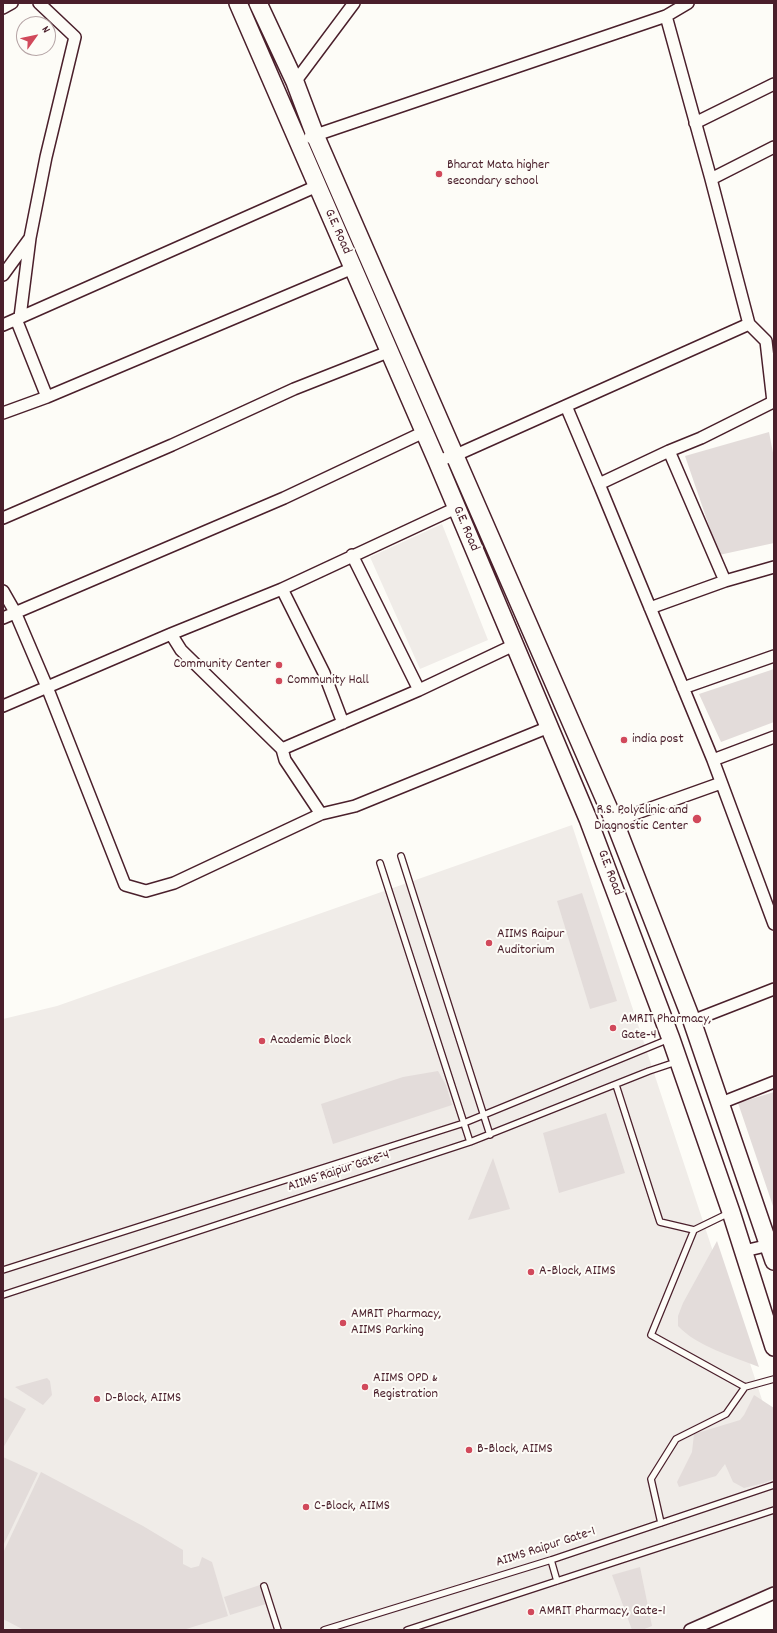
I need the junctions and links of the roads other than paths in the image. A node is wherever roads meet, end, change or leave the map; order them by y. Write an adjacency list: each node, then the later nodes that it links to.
1 (12, 3): 7 (street)
2 (39, 3): 17 (street)
3 (238, 3): 13 (main road, G.E. Road)
4 (258, 3): 9 (main road)
5 (354, 3): 9 (street)
6 (688, 3): 8 (street)
7 (3, 8)
8 (666, 16): 11 (street); 12 (street)
9 (295, 82): 12 (main road)
10 (774, 84): 11 (street)
11 (695, 123): 15 (street)
12 (315, 135): 13 (street); 30 (main road)
13 (298, 143): 16 (main road, G.E. Road)
14 (774, 147): 15 (street)
15 (711, 179): 21 (street)
16 (317, 186): 18 (main road, G.E. Road); 20 (street)
17 (30, 238): 19 (street); 20 (street)
18 (353, 268): 24 (main road, G.E. Road); 25 (street)
19 (3, 275)
20 (18, 318): 22 (street); 25 (street)
21 (749, 324): 23 (street); 26 (street)
22 (3, 325)
23 (770, 340): 29 (street)
24 (388, 350): 28 (main road, G.E. Road); 34 (street)
25 (47, 397): 27 (street)
26 (566, 406): 30 (street); 32 (street)
27 (3, 413)
28 (424, 432): 31 (main road, G.E. Road); 41 (street)
29 (669, 451): 32 (street); 37 (street)
30 (456, 455): 31 (street); 57 (main road)
31 (437, 461): 33 (main road, G.E. Road)
32 (599, 484): 40 (street)
33 (456, 508): 35 (street); 44 (main road, G.E. Road)
34 (3, 518)
35 (352, 556): 38 (street); 48 (street)
36 (774, 567): 37 (street)
37 (725, 580): 40 (street)
38 (282, 589): 43 (street); 50 (street)
39 (3, 591): 41 (street)
40 (650, 608): 47 (street)
41 (15, 612): 42 (street); 46 (street)
42 (3, 618)
43 (171, 634): 46 (street); 53 (street)
44 (514, 645): 48 (street); 51 (main road, G.E. Road)
45 (774, 656): 47 (street)
46 (47, 687): 49 (street); 56 (street)
47 (683, 688): 54 (street)
48 (418, 690): 50 (street)
49 (3, 706)
50 (343, 723): 53 (street)
51 (549, 726): 56 (street); 63 (main road, G.E. Road)
52 (774, 737): 54 (street)
53 (282, 749): 56 (street)
54 (713, 760): 55 (street)
55 (721, 783): 57 (street); 60 (street)
56 (321, 814)
57 (615, 822): 62 (main road)
58 (400, 856): 68 (lane)
59 (380, 863): 69 (lane)
60 (774, 924)
61 (774, 989): 62 (street)
62 (692, 1021): 67 (main road)
63 (671, 1039): 64 (main road, G.E. Road); 68 (lane, AIIMS Raipur Gate-4)
64 (679, 1062): 66 (lane, AIIMS Raipur Gate-4); 72 (main road, G.E. Road)
65 (774, 1082): 67 (street)
66 (616, 1085): 70 (lane, AIIMS Raipur Gate-4); 73 (lane)
67 (721, 1103): 74 (main road)
68 (483, 1115): 69 (lane, AIIMS Raipur Gate-4); 70 (lane)
69 (464, 1122): 71 (lane); 76 (lane, AIIMS Raipur Gate-4)
70 (490, 1135): 71 (lane, AIIMS Raipur Gate-4)
71 (470, 1142): 77 (lane, AIIMS Raipur Gate-4)
72 (731, 1212): 73 (lane); 75 (main road, G.E. Road)
73 (694, 1230): 80 (lane)
74 (772, 1250): 75 (street)
75 (744, 1252): 78 (main road, G.E. Road)
76 (3, 1270)
77 (3, 1295)
78 (774, 1347)
79 (774, 1379): 80 (lane)
80 (745, 1387): 83 (lane)
81 (774, 1485): 83 (lane, AIIMS Raipur Gate-1)
82 (774, 1510): 85 (lane)
83 (661, 1523): 84 (lane, AIIMS Raipur Gate-1)
84 (551, 1560): 85 (lane); 89 (lane, AIIMS Raipur Gate-1)
85 (557, 1581): 90 (lane)
86 (264, 1586): 88 (lane)
87 (774, 1593): 91 (street)
88 (278, 1630)
89 (324, 1630)
90 (407, 1630)
91 (690, 1630)

